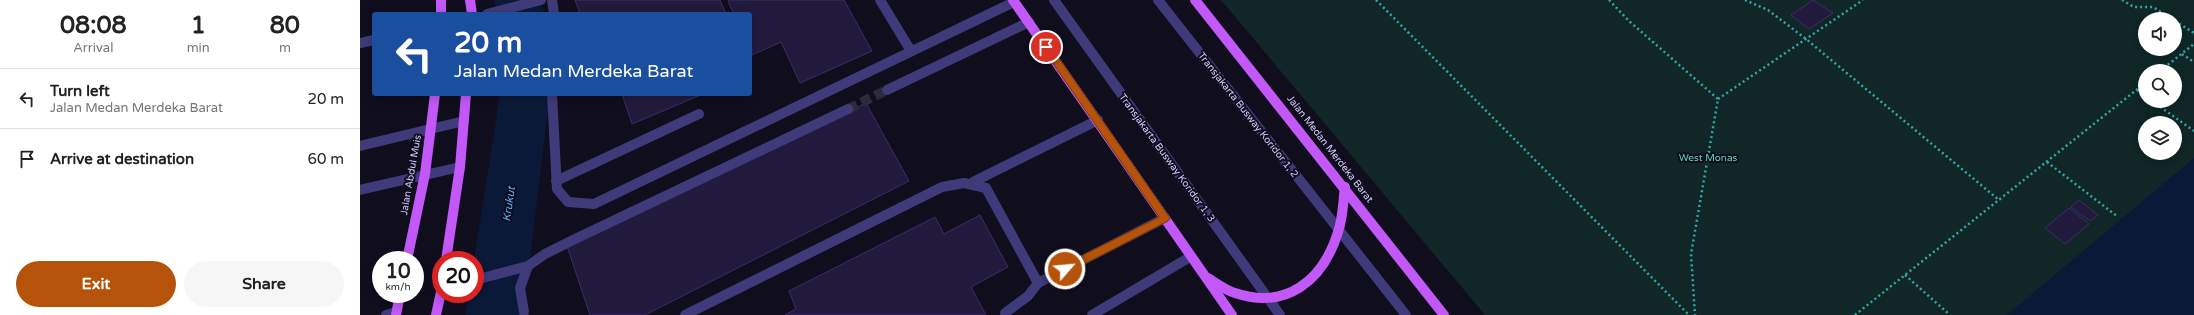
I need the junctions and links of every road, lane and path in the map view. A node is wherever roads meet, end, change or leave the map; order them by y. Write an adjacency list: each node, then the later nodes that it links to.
1 (441, 0): 15 (main road)
2 (470, 0): 16 (main road)
3 (541, 0): 17 (street)
4 (552, 0): 18 (street)
5 (880, 0): 27 (street)
6 (1054, 0): 65 (street, Transjakarta Busway Koridor 1, 3)
7 (1158, 0): 56 (street, Transjakarta Busway Koridor 1, 2)
8 (1195, 0): 51 (main road, Jalan Medan Merdeka Barat)
9 (1376, 0): 78 (path)
10 (1609, 0): 37 (path)
11 (1745, 0): 23 (path)
12 (1863, 0): 23 (path)
13 (2122, 0): 19 (path)
14 (1013, 1): 20 (main road); 27 (street)
15 (441, 12)
16 (472, 12)
17 (494, 12)
18 (554, 12)
19 (2161, 12)
20 (1029, 22): 32 (street); 41 (main road)
21 (2182, 25): 22 (path)
22 (2194, 33)
23 (1806, 39): 37 (path); 53 (path)
24 (372, 40): 25 (street)
25 (360, 43)
26 (2194, 44): 28 (path)
27 (911, 51): 49 (street)
28 (2182, 54): 30 (path)
29 (2179, 56): 31 (path)
30 (2194, 62)
31 (2169, 64)
32 (887, 90)
33 (2137, 90): 46 (path)
34 (435, 96): 43 (main road, Jalan Abdul Muis)
35 (466, 96): 42 (main road)
36 (552, 96): 49 (street)
37 (1718, 99): 79 (path)
38 (2162, 108): 44 (path)
39 (848, 109): 60 (street)
40 (699, 114): 49 (street)
41 (1098, 120): 50 (street); 55 (main road)
42 (464, 121): 43 (street); 47 (main road)
43 (431, 129): 45 (street); 48 (main road, Jalan Abdul Muis)
44 (2194, 131)
45 (360, 146)
46 (2047, 162): 53 (path); 54 (path)
47 (460, 167): 48 (street); 58 (main road)
48 (425, 174): 52 (street); 57 (main road, Jalan Abdul Muis)
49 (556, 181)
50 (973, 182): 64 (street); 72 (street)
51 (1345, 187): 56 (main road); 77 (main road, Jalan Medan Merdeka Barat)
52 (360, 190)
53 (1999, 200): 61 (path)
54 (2118, 217)
55 (1165, 218): 59 (main road); 64 (street)
56 (1339, 231): 65 (main road); 76 (street, Transjakarta Busway Koridor 1, 2)
57 (409, 251)
58 (447, 251)
59 (1190, 257): 62 (main road); 73 (street)
60 (528, 266): 63 (street); 68 (street)
61 (1905, 275): 80 (path); 81 (path)
62 (1205, 276): 65 (main road); 74 (main road)
63 (484, 278)
64 (1038, 283): 69 (street)
65 (1268, 299): 75 (street, Transjakarta Busway Koridor 1, 3)
66 (396, 303): 70 (main road)
67 (439, 303): 71 (main road)
68 (524, 312)
69 (1005, 313)
70 (392, 314)
71 (436, 315)
72 (685, 315)
73 (1092, 315)
74 (1232, 315)
75 (1280, 315)
76 (1406, 315)
77 (1444, 315)
78 (1689, 315)
79 (1695, 315)
80 (1855, 315)
81 (1950, 315)

